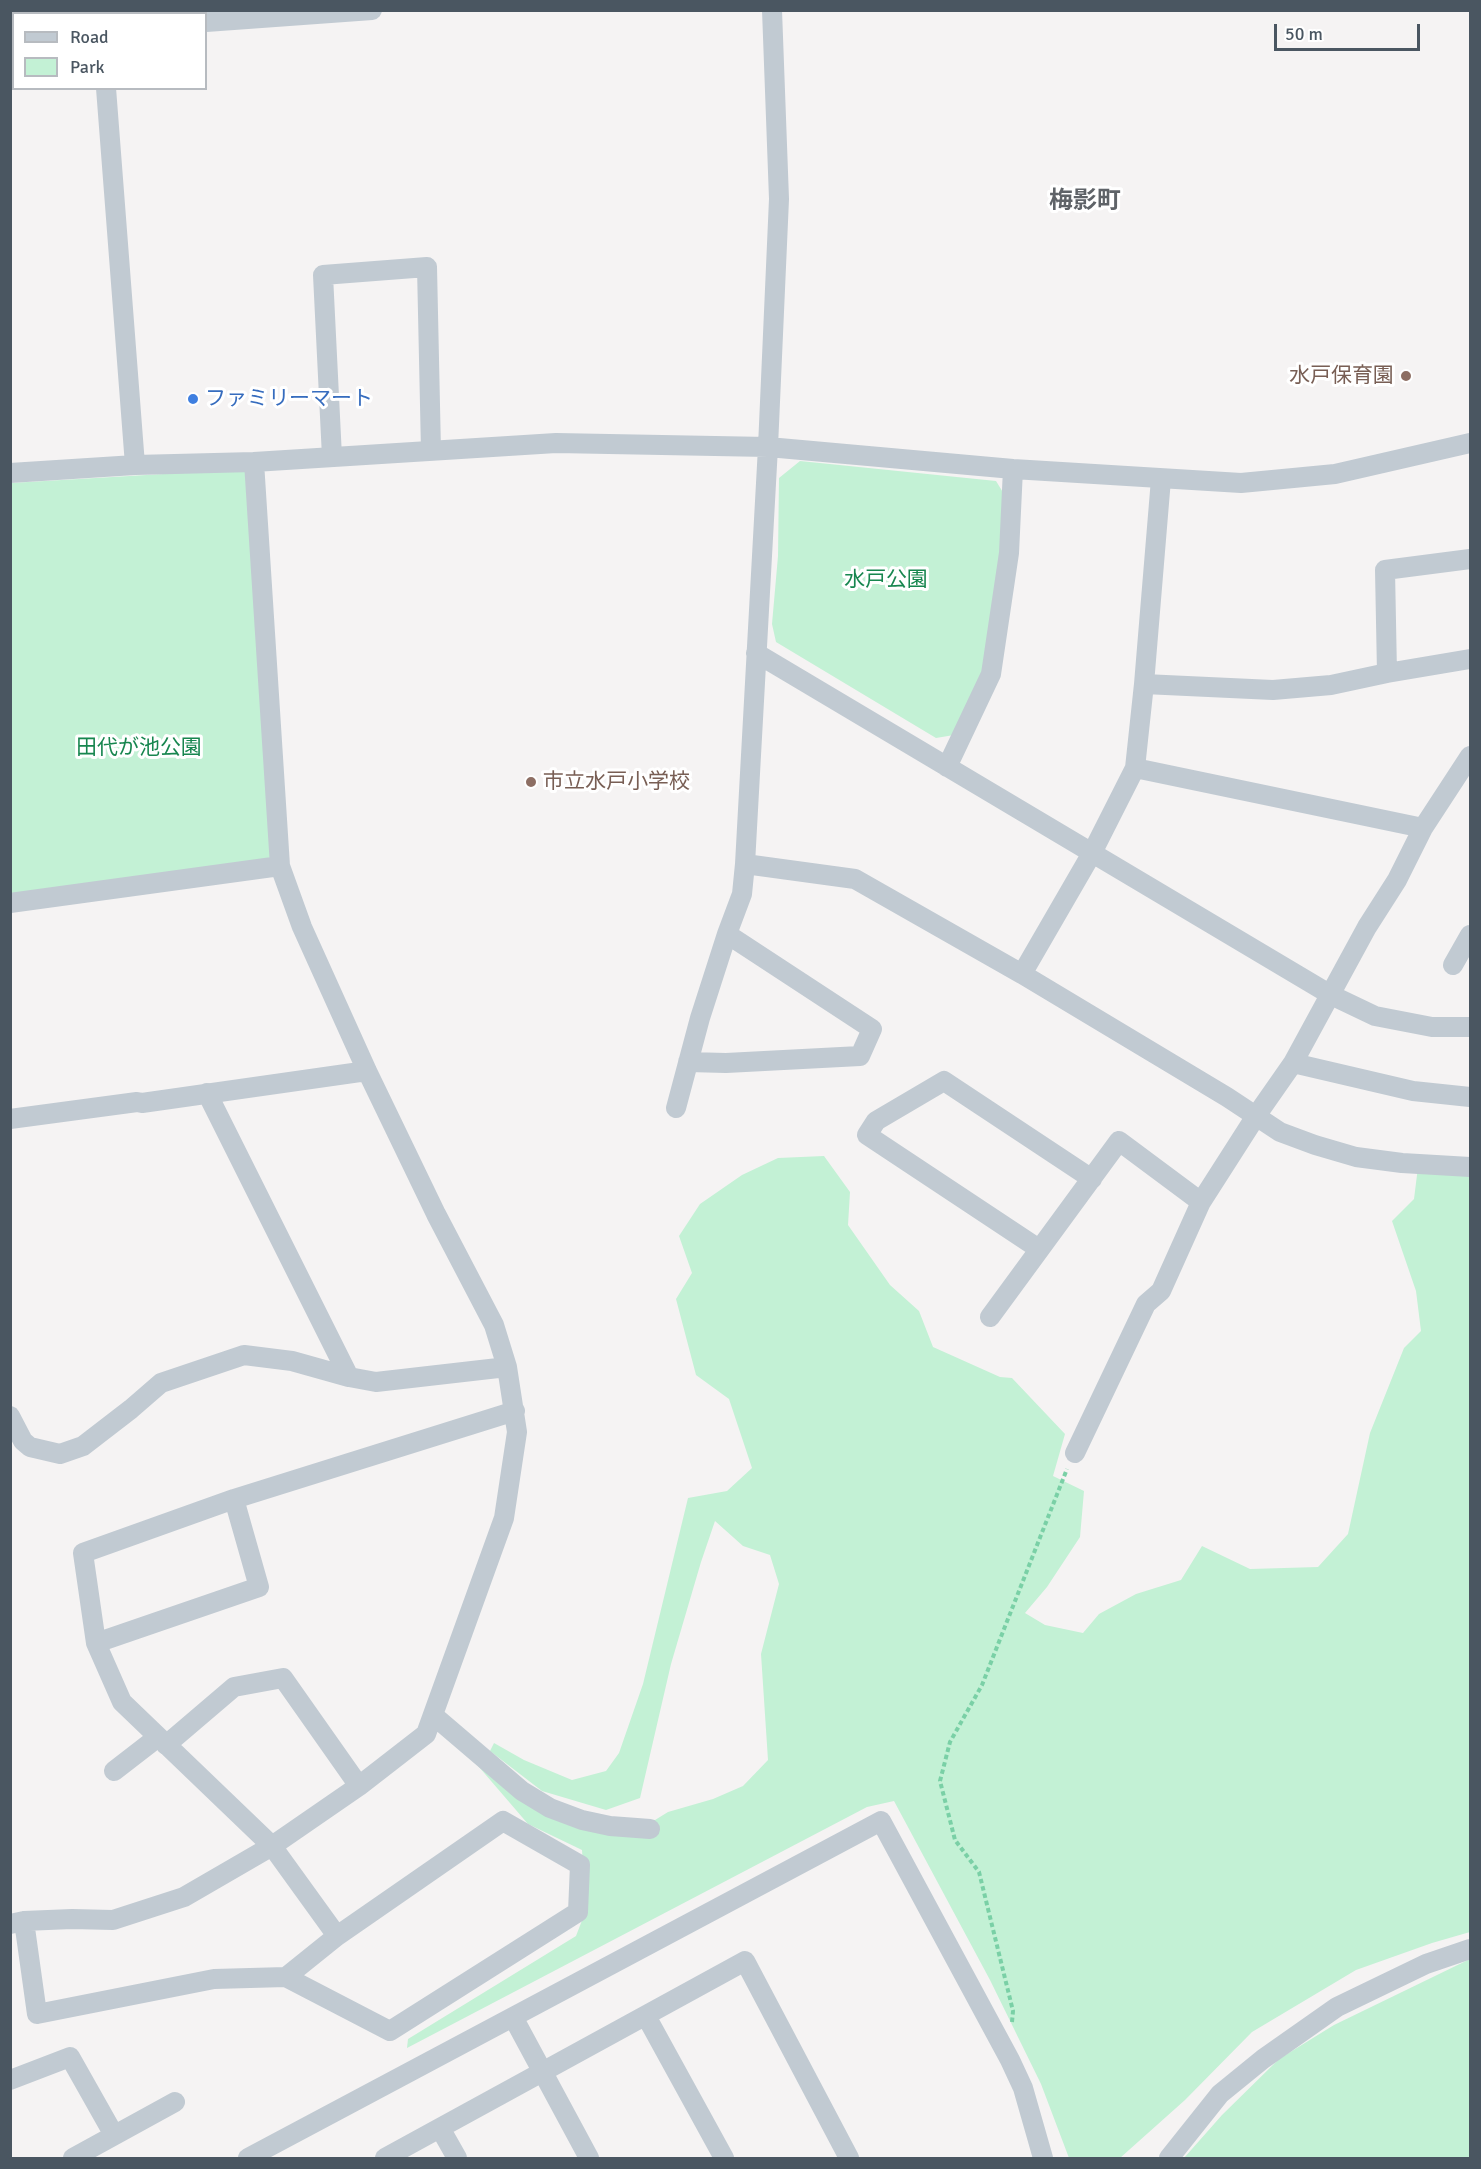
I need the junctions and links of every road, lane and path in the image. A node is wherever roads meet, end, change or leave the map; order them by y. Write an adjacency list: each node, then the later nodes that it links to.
1 (372, 10): 3 (street)
2 (772, 10): 6 (street)
3 (207, 22)
4 (106, 90): 10 (street)
5 (1470, 443): 13 (street)
6 (768, 447): 7 (street); 11 (street); 15 (street)
7 (431, 451): 8 (street); 8 (street)
8 (332, 457): 9 (street)
9 (254, 462): 10 (street); 25 (street)
10 (135, 465): 12 (street)
11 (1013, 469): 13 (street); 20 (street)
12 (10, 473)
13 (1161, 478): 18 (street)
14 (1470, 559): 17 (street)
15 (756, 653): 20 (street); 24 (street)
16 (1470, 659): 17 (street)
17 (1387, 673): 18 (street)
18 (1144, 684): 21 (street)
19 (1470, 756): 22 (street)
20 (947, 767): 23 (street)
21 (1135, 768): 22 (street); 23 (street)
22 (1423, 828): 31 (street)
23 (1092, 854): 30 (street); 31 (street)
24 (745, 864): 27 (street); 30 (street)
25 (280, 866): 26 (street); 35 (street)
26 (10, 903)
27 (727, 934): 33 (street); 33 (street)
28 (1470, 935): 29 (street)
29 (1453, 965)
30 (1022, 974): 39 (street)
31 (1331, 995): 32 (street); 34 (street)
32 (1470, 1027)
33 (688, 1062): 38 (street)
34 (1293, 1063): 37 (street); 39 (street)
35 (367, 1071): 36 (street); 46 (street)
36 (207, 1094): 40 (street); 47 (street)
37 (1470, 1097)
38 (676, 1108)
39 (1256, 1116): 41 (street); 43 (street)
40 (10, 1119)
41 (1470, 1167)
42 (1092, 1179): 43 (street); 44 (street); 44 (street)
43 (1202, 1202): 50 (street)
44 (1039, 1249): 45 (street)
45 (990, 1317)
46 (507, 1367): 47 (street); 48 (street)
47 (349, 1377): 49 (street)
48 (515, 1411): 51 (street); 53 (street)
49 (10, 1416)
50 (1075, 1452): 65 (path)
51 (234, 1499): 52 (street); 52 (street)
52 (96, 1643): 54 (street)
53 (433, 1715): 56 (street); 57 (street)
54 (162, 1741): 55 (street); 56 (street); 58 (street)
55 (114, 1771)
56 (359, 1785): 58 (street)
57 (650, 1828)
58 (272, 1846): 59 (street); 60 (street)
59 (17, 1923): 62 (street)
60 (337, 1936): 62 (street); 62 (street)
61 (1470, 1949): 79 (street)
62 (286, 1977)
63 (646, 2016): 66 (street); 76 (street); 77 (street)
64 (513, 2017): 65 (street); 66 (street); 72 (street)
65 (1010, 2061): 78 (street)
66 (543, 2072): 69 (street); 75 (street)
67 (10, 2080): 70 (street)
68 (175, 2102): 70 (street)
69 (440, 2128): 73 (street); 74 (street)
70 (114, 2135): 71 (street)
71 (73, 2158)
72 (248, 2158)
73 (385, 2158)
74 (457, 2158)
75 (589, 2158)
76 (724, 2158)
77 (849, 2158)
78 (1043, 2158)
79 (1169, 2158)

